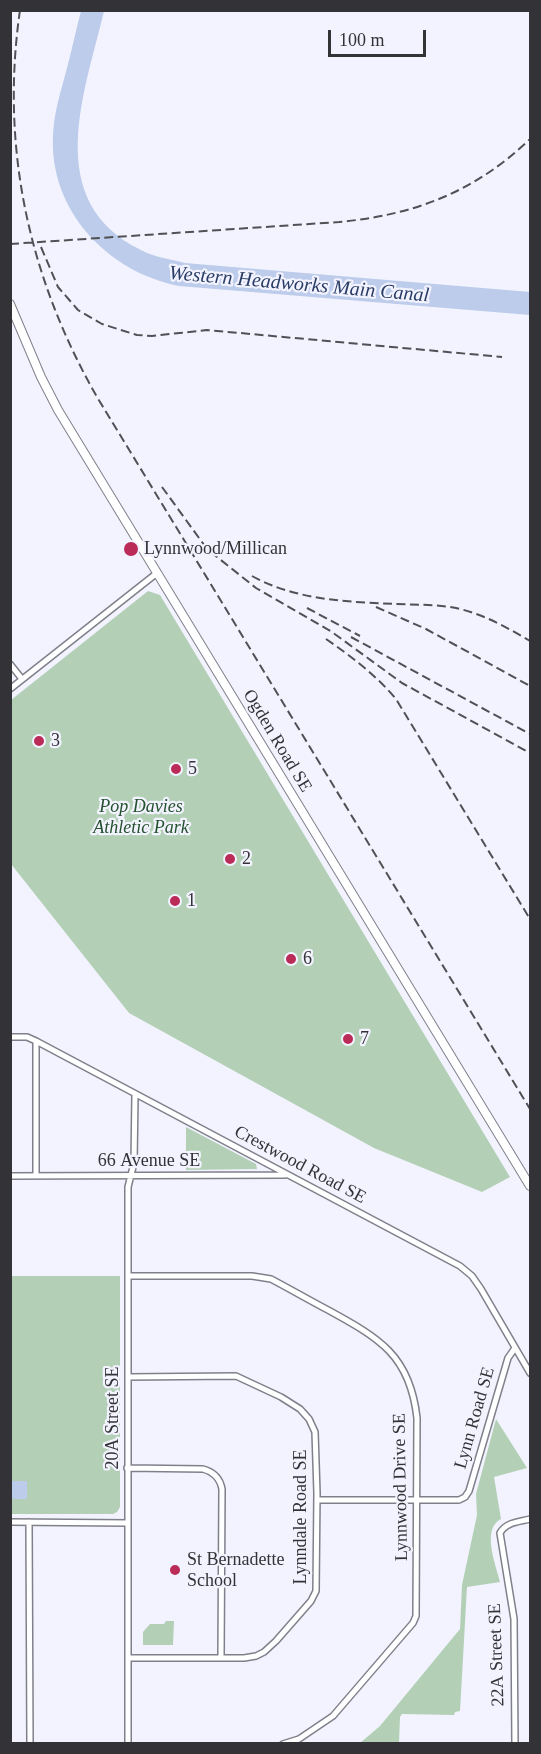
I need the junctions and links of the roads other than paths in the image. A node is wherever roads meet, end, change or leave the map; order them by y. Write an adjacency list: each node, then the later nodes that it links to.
1 (10, 304): 2 (street, Ogden Road SE)
2 (157, 573): 4 (street); 13 (street, Ogden Road SE)
3 (10, 664): 4 (street)
4 (22, 679): 5 (street)
5 (10, 688)
6 (10, 1037): 7 (street, Crestwood Road SE)
7 (36, 1041): 8 (street, Crestwood Road SE); 11 (street)
8 (135, 1094): 9 (street, Crestwood Road SE); 12 (street, 20A Street SE)
9 (287, 1175): 12 (street, 66 Avenue SE); 15 (street, Crestwood Road SE)
10 (10, 1176): 11 (street, 66 Avenue SE)
11 (36, 1176): 12 (street, 66 Avenue SE)
12 (131, 1176): 14 (street, 20A Street SE)
13 (531, 1186)
14 (128, 1276): 17 (street, 20A Street SE); 20 (street, Lynnwood Drive SE)
15 (515, 1348): 16 (street, Crestwood Road SE); 20 (street, Lynn Road SE)
16 (531, 1373)
17 (128, 1377): 18 (street, 20A Street SE); 19 (street, Lynndale Road SE)
18 (127, 1468): 24 (street, 20A Street SE); 25 (street)
19 (317, 1500): 20 (street); 25 (street, Lynndale Road SE)
20 (417, 1500): 29 (street, Lynnwood Drive SE)
21 (531, 1519): 30 (street, 22A Street SE)
22 (10, 1522): 23 (street)
23 (29, 1522): 24 (street); 27 (street)
24 (128, 1522): 26 (street, 20A Street SE)
25 (221, 1657): 26 (street, Lynndale Road SE)
26 (128, 1658): 28 (street, 20A Street SE)
27 (30, 1743)
28 (128, 1743)
29 (284, 1743)
30 (515, 1743)

